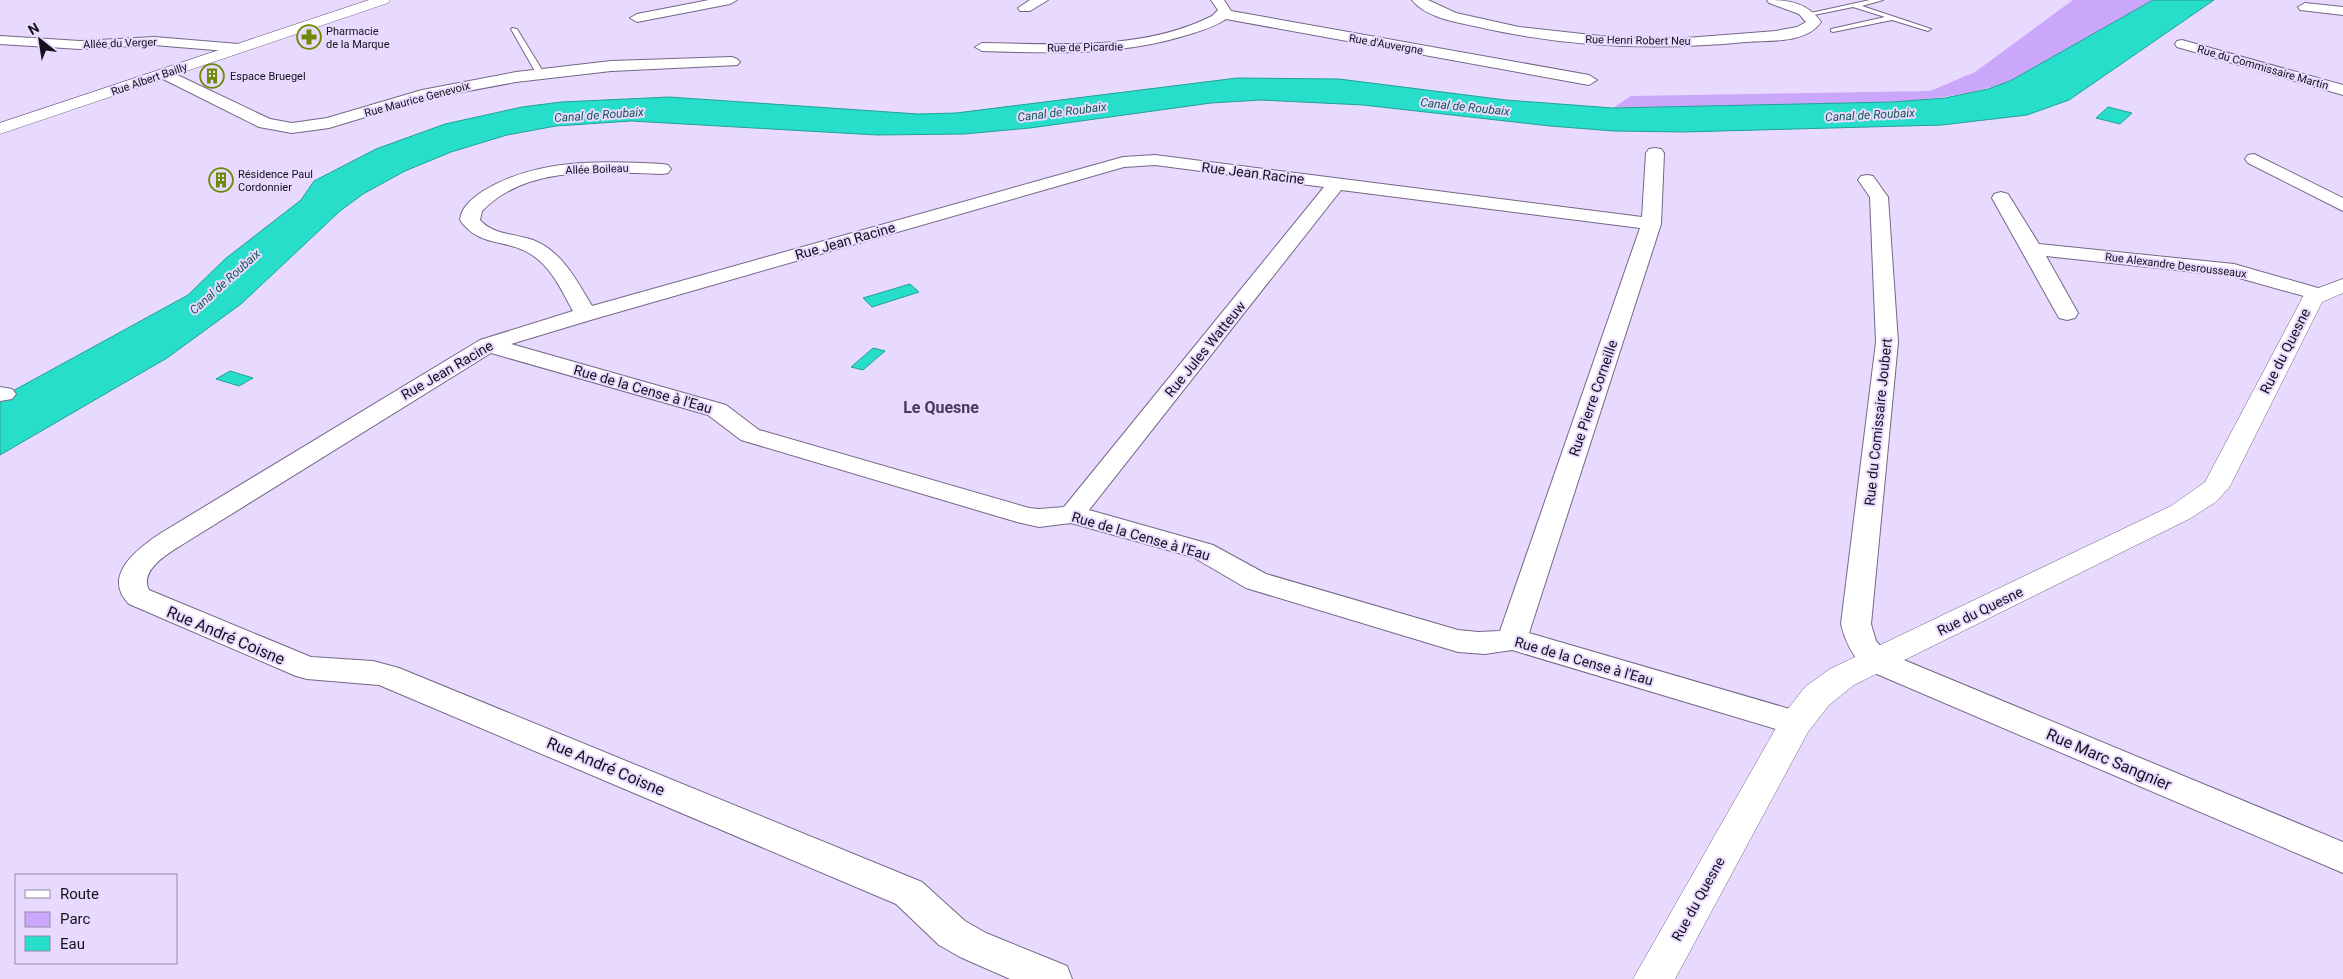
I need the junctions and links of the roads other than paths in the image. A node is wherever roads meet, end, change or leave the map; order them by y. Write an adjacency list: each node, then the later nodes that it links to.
1 (383, 0): 22 (street, Rue Albert Bailly)
2 (730, 0): 14 (street)
3 (1041, 0): 10 (street)
4 (1216, 0): 12 (street)
5 (1419, 0): 13 (street, Rue Henri Robert Neu)
6 (1774, 0): 13 (street)
7 (1880, 0): 8 (lane)
8 (1853, 5): 13 (lane); 15 (lane)
9 (2305, 7): 11 (street)
10 (1025, 8)
11 (2343, 11)
12 (1223, 14): 21 (street, Rue de Picardie); 28 (street, Rue d'Auvergne)
13 (1809, 14)
14 (637, 18)
15 (1893, 18): 17 (lane); 18 (lane)
16 (514, 29): 26 (lane)
17 (1928, 29)
18 (1833, 30)
19 (0, 40): 22 (street, Allée du Verger)
20 (2182, 44): 29 (street, Rue du Commissaire Martin)
21 (982, 47)
22 (239, 48): 27 (street, Rue Albert Bailly)
23 (692, 50): 25 (street)
24 (732, 62): 25 (street, Rue Maurice Genevoix)
25 (682, 63): 26 (street, Rue Maurice Genevoix)
26 (540, 73): 27 (street, Rue Maurice Genevoix)
27 (164, 74): 30 (street, Rue Albert Bailly)
28 (1589, 80)
29 (2343, 90)
30 (0, 129)
31 (1655, 153): 40 (street, Rue Pierre Corneille)
32 (2254, 159): 37 (street)
33 (662, 169): 44 (street, Allée Boileau)
34 (1867, 180): 49 (street, Rue du Comissaire Joubert)
35 (1337, 183): 40 (street, Rue Jean Racine); 44 (street, Rue Jean Racine); 46 (street, Rue Jules Watteuw)
36 (2343, 186): 37 (street)
37 (2317, 192): 39 (street)
38 (2001, 198): 41 (street)
39 (2343, 205)
40 (1651, 224): 48 (street, Rue Pierre Corneille)
41 (2032, 249): 42 (street, Rue Alexandre Desrousseaux); 43 (street)
42 (2331, 290): 49 (street, Rue du Quesne)
43 (2067, 313)
44 (586, 314): 45 (street, Rue Jean Racine)
45 (488, 345): 46 (street, Rue de la Cense à l'Eau); 47 (street, Rue Jean Racine)
46 (1072, 514): 48 (street, Rue de la Cense à l'Eau)
47 (140, 597): 52 (street, Rue André Coisne)
48 (1512, 639): 50 (street, Rue de la Cense à l'Eau)
49 (1876, 661): 50 (street, Rue du Quesne); 51 (street, Rue Marc Sangnier)
50 (1796, 723): 53 (street, Rue du Quesne)
51 (2343, 858)
52 (1054, 979)
53 (1653, 979)

